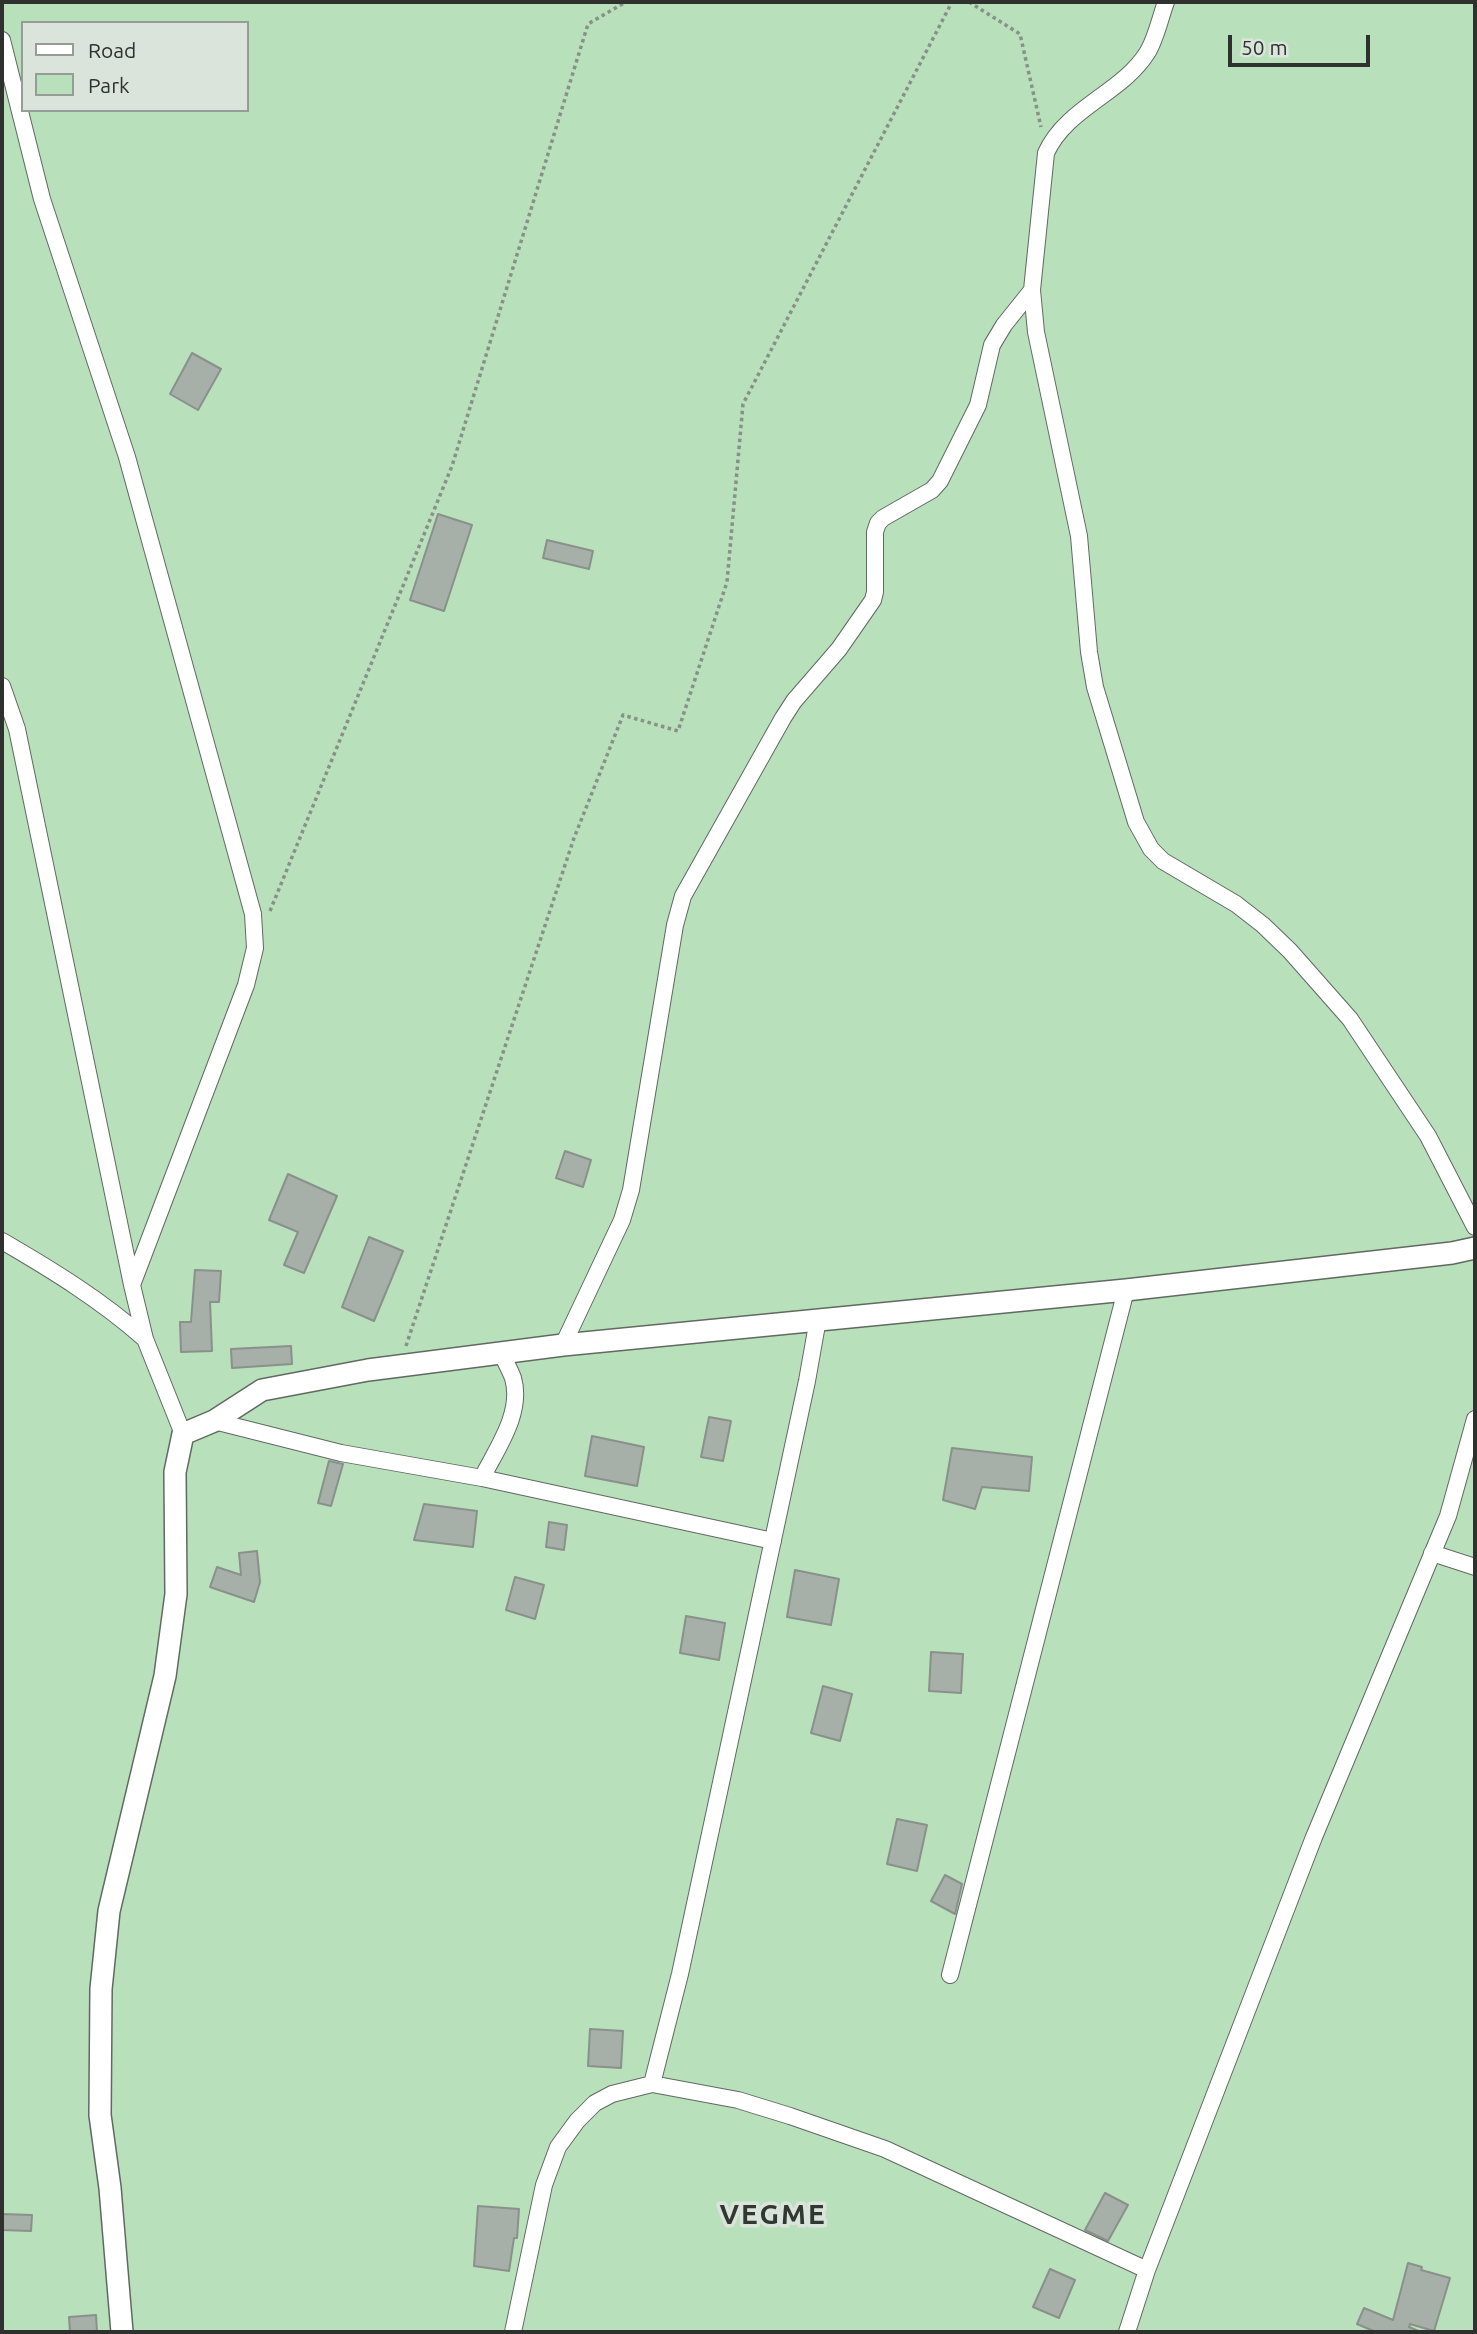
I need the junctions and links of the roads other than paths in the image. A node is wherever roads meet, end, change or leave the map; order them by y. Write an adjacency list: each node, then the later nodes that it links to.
1 (1166, 2): 3 (street)
2 (2, 40): 8 (street)
3 (1032, 290): 5 (street); 12 (street)
4 (2, 686): 8 (street)
5 (1475, 1227)
6 (2, 1241): 11 (street)
7 (1475, 1248): 9 (street)
8 (132, 1285): 11 (street)
9 (1126, 1290): 10 (street); 21 (street)
10 (818, 1318): 12 (street); 18 (street)
11 (145, 1339): 16 (street)
12 (563, 1345): 13 (street)
13 (501, 1352): 15 (street); 17 (street)
14 (1475, 1419): 19 (street)
15 (214, 1421): 16 (street); 17 (street)
16 (183, 1434): 24 (street)
17 (482, 1478): 18 (street)
18 (773, 1541): 22 (street)
19 (1432, 1553): 20 (street); 23 (street)
20 (1475, 1567)
21 (950, 1975)
22 (652, 2084): 23 (street); 25 (street)
23 (1147, 2270): 26 (street)
24 (122, 2332)
25 (513, 2332)
26 (1127, 2332)

